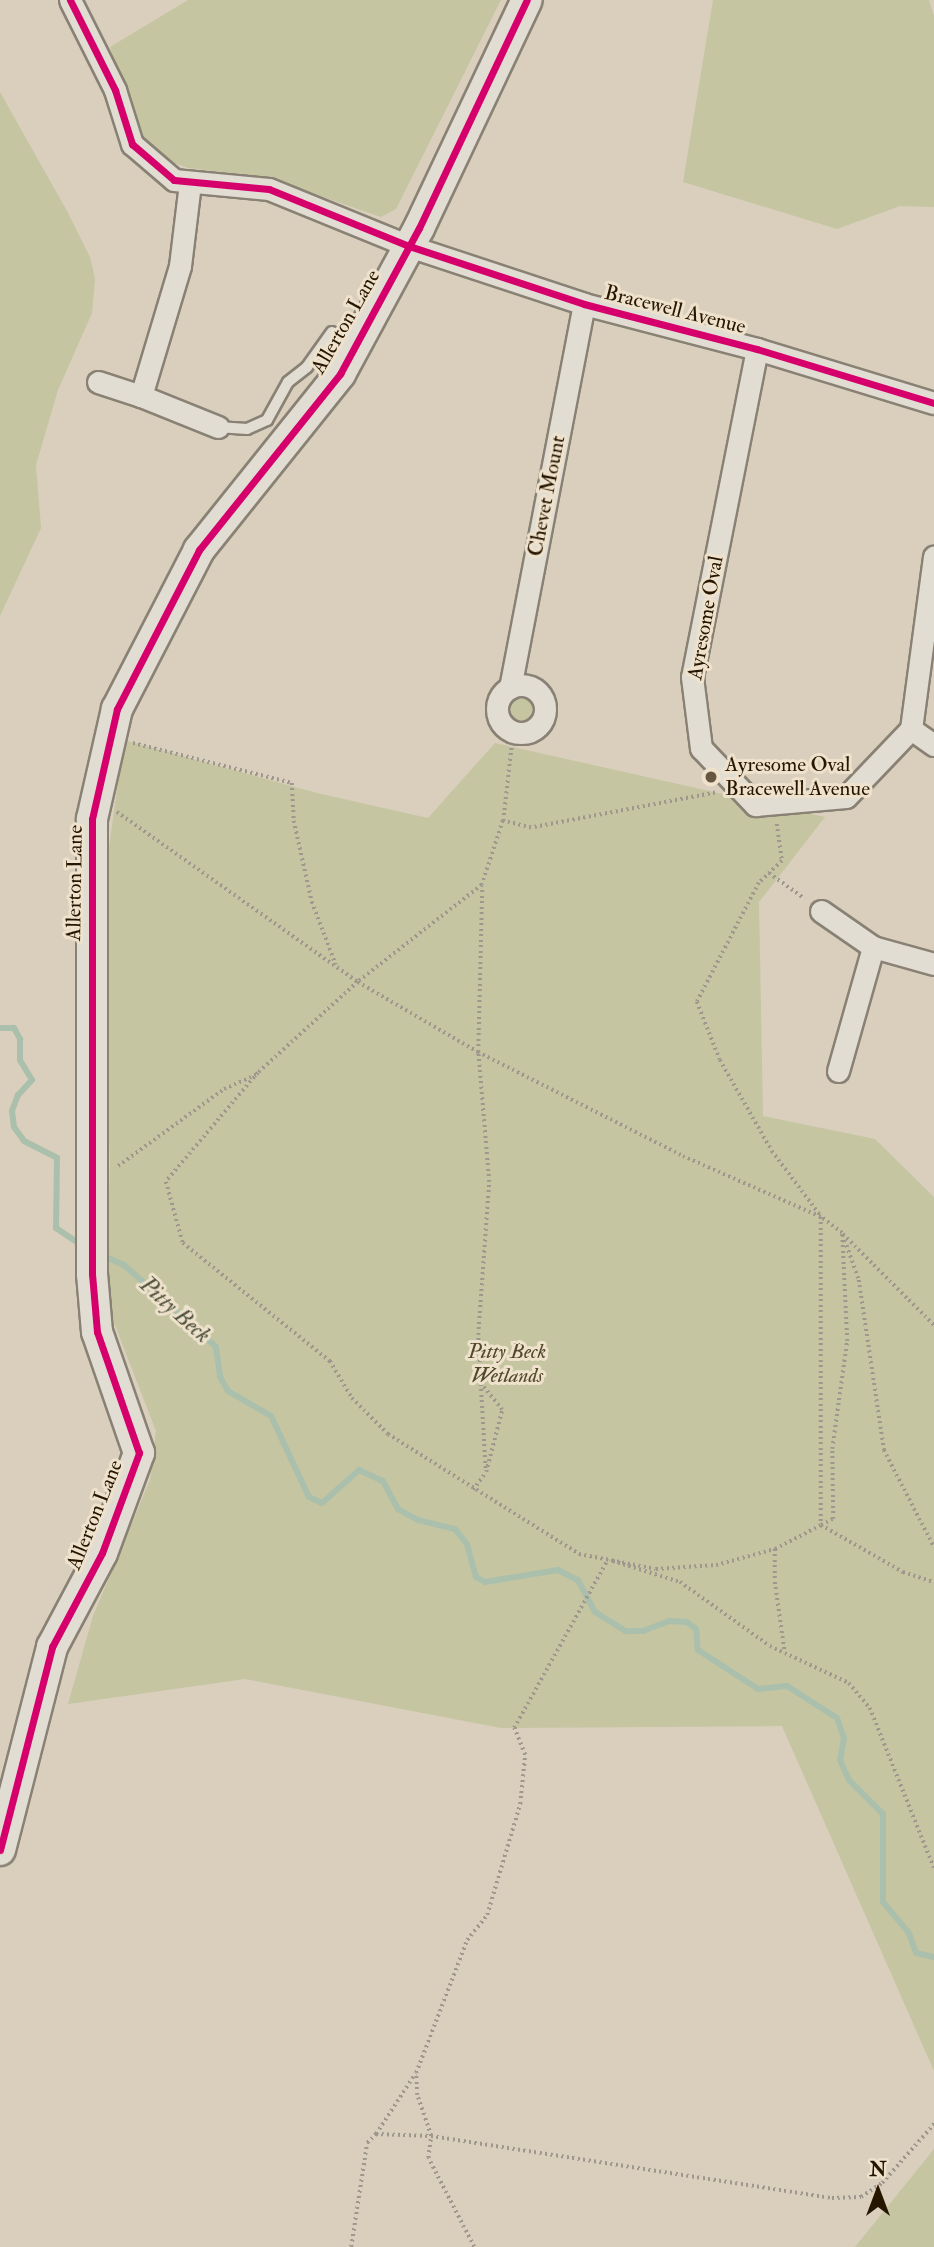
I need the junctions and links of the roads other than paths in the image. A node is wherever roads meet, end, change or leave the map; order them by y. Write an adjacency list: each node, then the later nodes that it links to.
1 (70, 0): 3 (street, Bracewell Avenue)
2 (527, 0): 4 (street, Allerton Lane)
3 (190, 183): 4 (street, Bracewell Avenue); 9 (street)
4 (409, 246): 5 (street, Bracewell Avenue); 20 (street, Allerton Lane)
5 (584, 304): 7 (street, Bracewell Avenue); 13 (street, Chevet Mount)
6 (332, 332): 11 (lane)
7 (757, 349): 10 (street, Bracewell Avenue); 14 (street, Ayresome Oval)
8 (98, 382): 9 (street)
9 (141, 396): 11 (street)
10 (934, 403)
11 (218, 427)
12 (934, 557): 14 (street)
13 (510, 688): 13 (street)
14 (911, 729): 15 (street)
15 (934, 745)
16 (821, 911): 17 (street)
17 (873, 947): 18 (street); 19 (street)
18 (934, 964)
19 (838, 1071)
20 (0, 1850)

